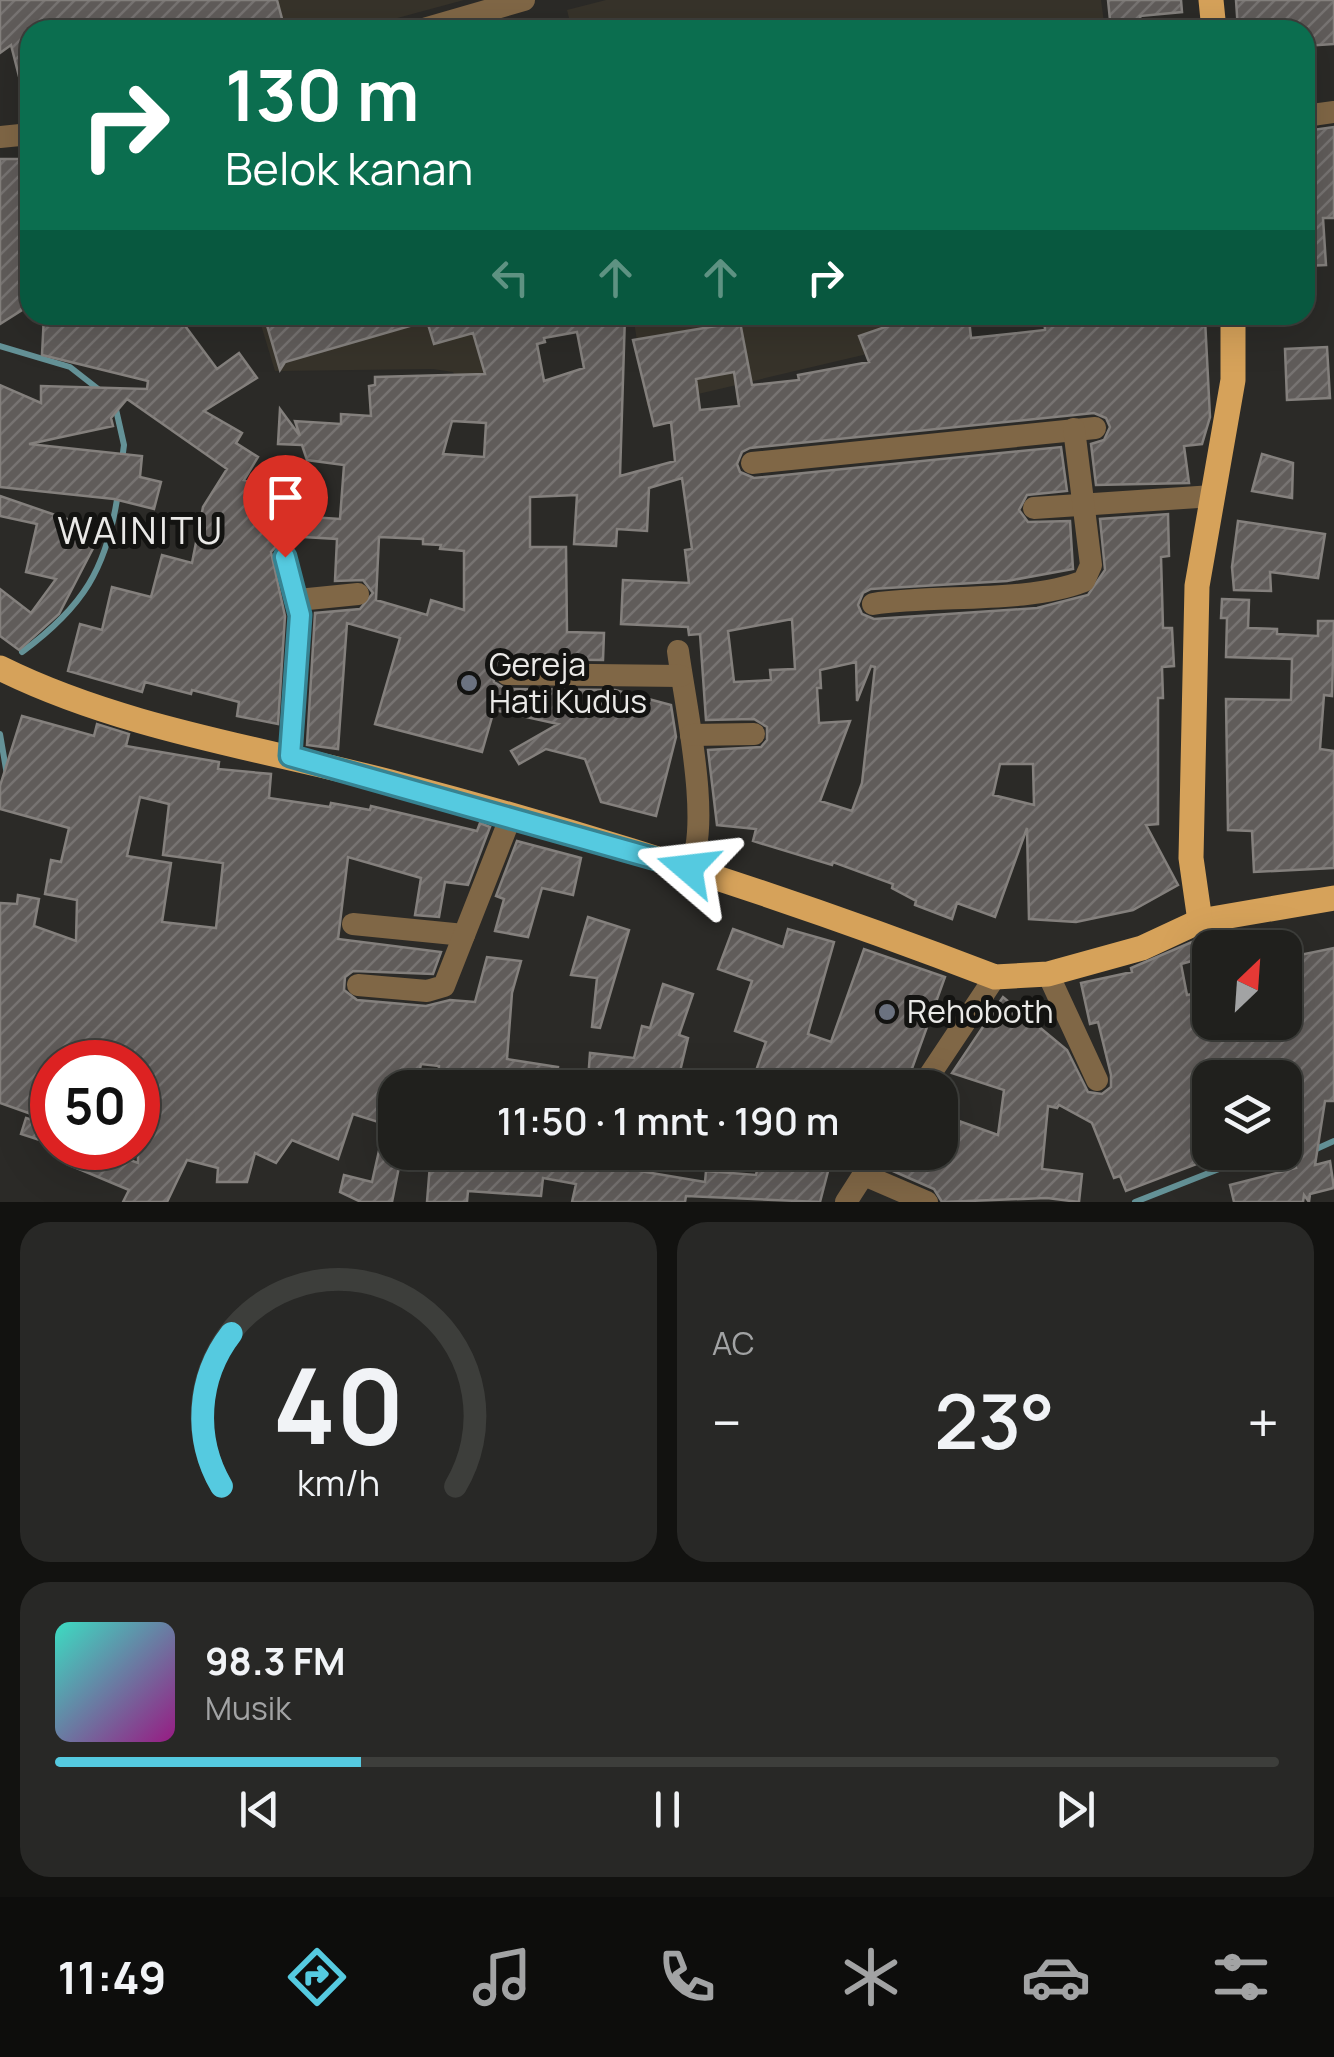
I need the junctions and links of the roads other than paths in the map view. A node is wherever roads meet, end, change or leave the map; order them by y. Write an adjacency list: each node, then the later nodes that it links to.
1 (524, 0): 2 (street)
2 (455, 20)
3 (1233, 325): 5 (main road)
4 (752, 464): 6 (street)
5 (1212, 496): 6 (street); 22 (main road)
6 (1086, 504): 7 (street); 11 (street)
7 (1034, 508)
8 (285, 557): 10 (street)
9 (358, 594): 10 (street)
10 (298, 600): 18 (street)
11 (873, 604)
12 (678, 651): 15 (street)
13 (0, 668): 18 (main road)
14 (507, 674): 15 (street)
15 (681, 676): 16 (street)
16 (691, 734): 17 (street); 20 (street)
17 (754, 734)
18 (290, 756): 19 (main road)
19 (512, 816): 20 (main road); 24 (street)
20 (688, 868): 26 (main road)
21 (1334, 898): 22 (main road)
22 (1200, 922): 25 (main road)
23 (353, 924): 24 (street)
24 (464, 934): 27 (street)
25 (1048, 974): 26 (main road); 29 (street)
26 (994, 977): 28 (street)
27 (358, 985)
28 (933, 1070)
29 (1097, 1080)
30 (867, 1170): 31 (street)
31 (864, 1174): 32 (street); 33 (street)
32 (846, 1202)
33 (927, 1202)

